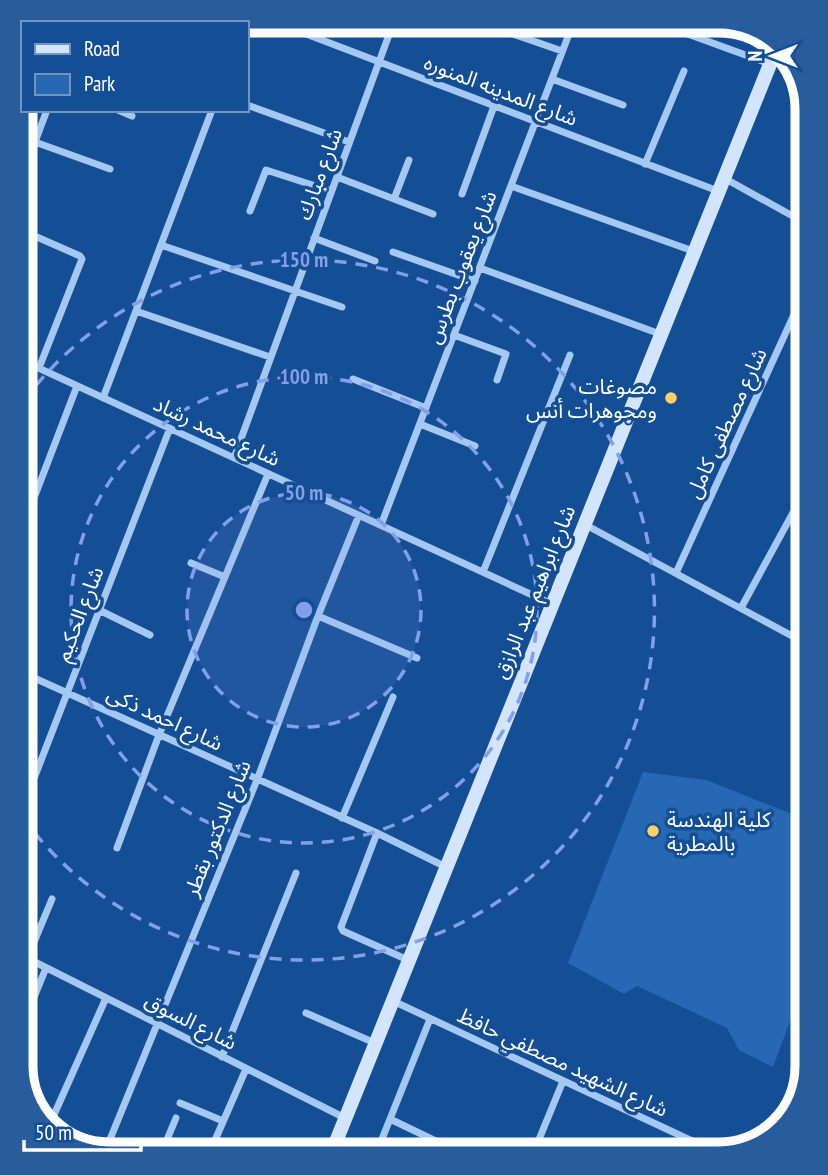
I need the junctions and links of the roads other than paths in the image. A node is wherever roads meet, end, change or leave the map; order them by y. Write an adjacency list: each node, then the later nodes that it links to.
1 (303, 33): 8 (street, شارع المدينه المنوره)
2 (390, 33): 8 (street, شارع مبارك)
3 (510, 33): 6 (street)
4 (569, 33): 6 (street, شارع يعقوب بطرس)
5 (685, 33): 9 (street)
6 (562, 51): 11 (street, شارع يعقوب بطرس)
7 (773, 56): 9 (main road, شارع ابراهيم عبد الرازق)
8 (379, 62): 14 (street, شارع المدينه المنوره); 21 (street, شارع مبارك)
9 (769, 64): 27 (main road, شارع ابراهيم عبد الرازق)
10 (684, 71): 24 (street)
11 (552, 79): 12 (street); 19 (street, شارع يعقوب بطرس)
12 (623, 104)
13 (248, 105): 21 (street)
14 (494, 106): 19 (street, شارع المدينه المنوره); 30 (street)
15 (46, 112): 20 (street)
16 (123, 112): 18 (street)
17 (211, 112): 37 (street)
18 (132, 116)
19 (536, 122): 24 (street, شارع المدينه المنوره); 28 (street, شارع يعقوب بطرس)
20 (35, 142): 22 (street); 25 (street)
21 (349, 142): 26 (street, شارع مبارك)
22 (33, 147)
23 (409, 160): 31 (street)
24 (645, 164): 27 (street, شارع المدينه المنوره)
25 (110, 169)
26 (337, 177): 29 (street, شارع مبارك); 31 (street)
27 (720, 185): 34 (street, شارع المدينه المنوره); 38 (main road, شارع ابراهيم عبد الرازق)
28 (511, 187): 38 (street); 41 (street, شارع يعقوب بطرس)
29 (331, 191): 32 (street); 36 (street, شارع مبارك)
30 (462, 194)
31 (394, 199): 33 (street)
32 (250, 211)
33 (433, 214)
34 (795, 219)
35 (33, 235): 52 (street)
36 (314, 238): 40 (street); 43 (street, شارع مبارك)
37 (161, 245): 43 (street); 45 (street)
38 (693, 251): 47 (main road, شارع ابراهيم عبد الرازق)
39 (393, 252): 42 (street)
40 (375, 261)
41 (480, 268): 42 (street, شارع يعقوب بطرس); 47 (street)
42 (475, 281): 48 (street, شارع يعقوب بطرس)
43 (295, 291): 44 (street); 50 (street, شارع مبارك)
44 (342, 307)
45 (136, 311): 50 (street); 56 (street)
46 (795, 312): 70 (street, شارع مصطفى كامل)
47 (660, 334): 66 (main road, شارع ابراهيم عبد الرازق)
48 (454, 335): 54 (street); 57 (street, شارع يعقوب بطرس)
49 (570, 355): 69 (street)
50 (270, 357): 61 (street, شارع مبارك)
51 (33, 365): 52 (street, شارع محمد رشاد)
52 (39, 368): 55 (street, شارع محمد رشاد)
53 (353, 379): 57 (street)
54 (496, 380)
55 (77, 386): 56 (street, شارع محمد رشاد); 63 (street)
56 (103, 398): 59 (street, شارع محمد رشاد)
57 (426, 408): 58 (street, شارع يعقوب بطرس)
58 (420, 424): 60 (street); 67 (street, شارع يعقوب بطرس)
59 (170, 428): 61 (street, شارع محمد رشاد); 74 (street, شارع الحكيم)
60 (475, 446)
61 (233, 458): 62 (street, شارع محمد رشاد)
62 (268, 474): 65 (street, شارع محمد رشاد); 71 (street)
63 (33, 501)
64 (795, 509): 73 (street)
65 (359, 515): 67 (street, شارع محمد رشاد); 75 (street, شارع الدكتور بقطر)
66 (584, 524): 70 (street); 72 (main road, شارع ابراهيم عبد الرازق)
67 (381, 525): 69 (street, شارع محمد رشاد)
68 (191, 563): 71 (street)
69 (483, 572): 72 (street, شارع محمد رشاد)
70 (676, 573): 73 (street)
71 (225, 577): 82 (street)
72 (552, 604): 88 (main road, شارع ابراهيم عبد الرازق)
73 (741, 608): 77 (street)
74 (99, 610): 76 (street); 80 (street, شارع الحكيم)
75 (318, 616): 78 (street); 83 (street, شارع الدكتور بقطر)
76 (150, 635)
77 (795, 637)
78 (417, 658)
79 (33, 677): 80 (street, شارع احمد ذكى)
80 (67, 693): 82 (street, شارع احمد ذكى); 84 (street, شارع الحكيم)
81 (393, 697): 85 (street)
82 (159, 735): 83 (street, شارع احمد ذكى); 87 (street)
83 (257, 780): 85 (street, شارع احمد ذكى); 100 (street, شارع الدكتور بقطر)
84 (33, 781)
85 (342, 818): 86 (street, شارع احمد ذكى)
86 (377, 834): 88 (street, شارع احمد ذكى); 92 (street)
87 (117, 848)
88 (446, 867): 92 (main road, شارع ابراهيم عبد الرازق)
89 (296, 873): 102 (street)
90 (52, 899): 91 (street)
91 (33, 938)
92 (408, 960): 97 (main road, شارع ابراهيم عبد الرازق)
93 (33, 962): 94 (street, شارع السوق)
94 (46, 968): 95 (street, شارع السوق); 96 (street)
95 (106, 998): 100 (street, شارع السوق); 106 (street)
96 (33, 999)
97 (392, 1000): 99 (street, شارع الشهيد مصطفي حافظ); 101 (main road, شارع ابراهيم عبد الرازق)
98 (306, 1013): 101 (street)
99 (430, 1019): 104 (street, شارع الشهيد مصطفي حافظ); 109 (street)
100 (156, 1023): 102 (street, شارع السوق); 111 (street, شارع الدكتور بقطر)
101 (375, 1043): 108 (main road, شارع ابراهيم عبد الرازق)
102 (222, 1057): 103 (street, شارع السوق)
103 (246, 1069): 108 (street, شارع السوق); 110 (street)
104 (563, 1080): 117 (street); 118 (street, شارع الشهيد مصطفي حافظ)
105 (180, 1103): 110 (street)
106 (53, 1117)
107 (176, 1118): 112 (street)
108 (345, 1118): 114 (main road, شارع ابراهيم عبد الرازق)
109 (390, 1119): 115 (street); 116 (street)
110 (223, 1121): 113 (street)
111 (109, 1142)
112 (166, 1142)
113 (214, 1142)
114 (336, 1142)
115 (381, 1142)
116 (445, 1142)
117 (538, 1142)
118 (688, 1142)

